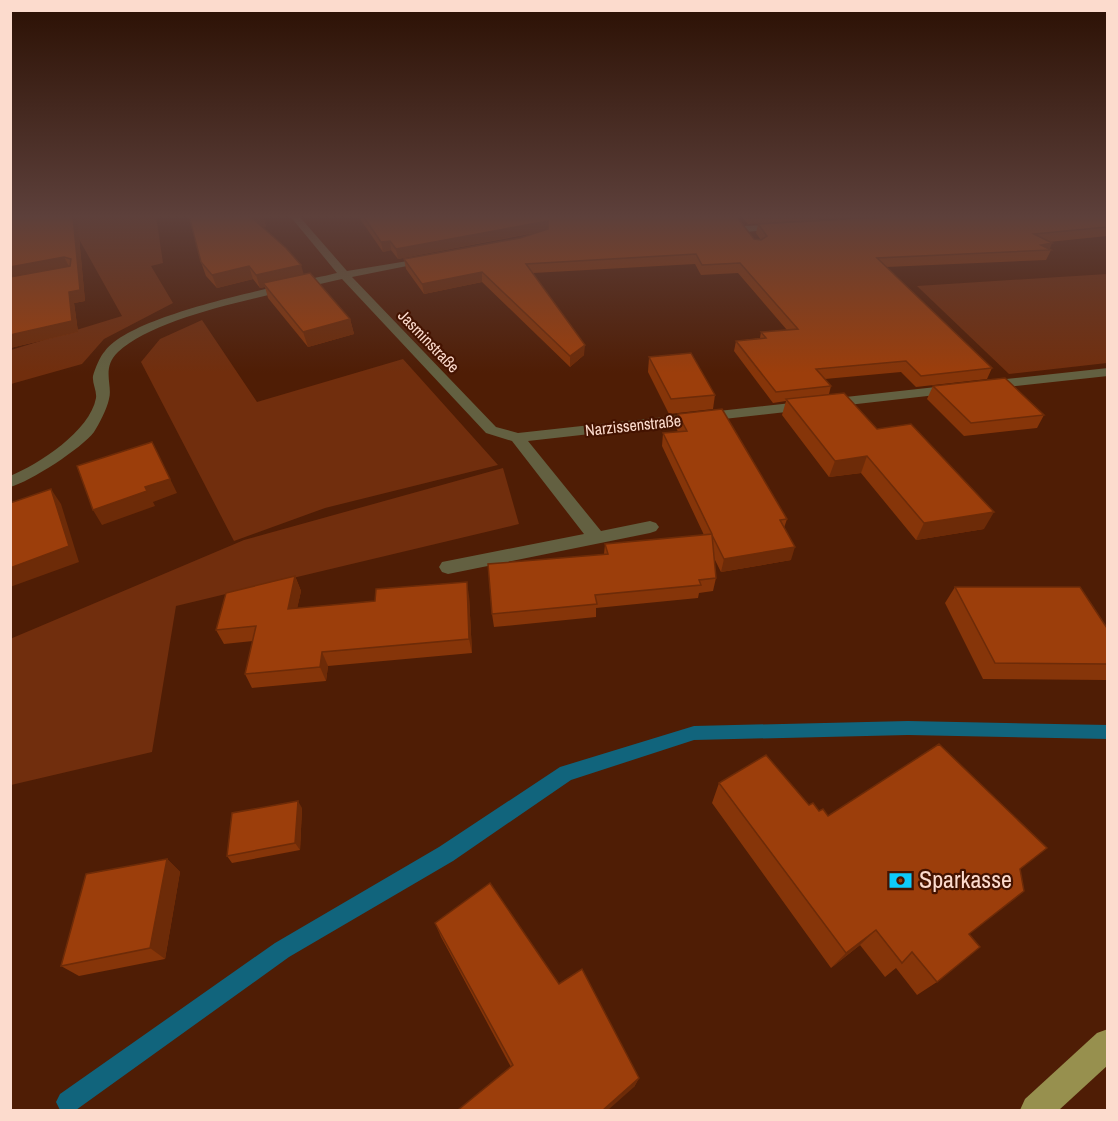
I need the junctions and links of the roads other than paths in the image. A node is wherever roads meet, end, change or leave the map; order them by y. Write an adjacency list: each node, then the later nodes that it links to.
1 (338, 268): 3 (street, Jasminstraße)
2 (378, 268): 3 (street)
3 (344, 275): 5 (street, Jasminstraße); 7 (street)
4 (1107, 372): 6 (street, Narzissenstraße)
5 (491, 430): 6 (street, Narzissenstraße)
6 (517, 438): 9 (street)
7 (10, 482)
8 (650, 527): 9 (street)
9 (596, 537): 10 (street)
10 (448, 567)
11 (1107, 1044): 12 (main road)
12 (1036, 1110)

